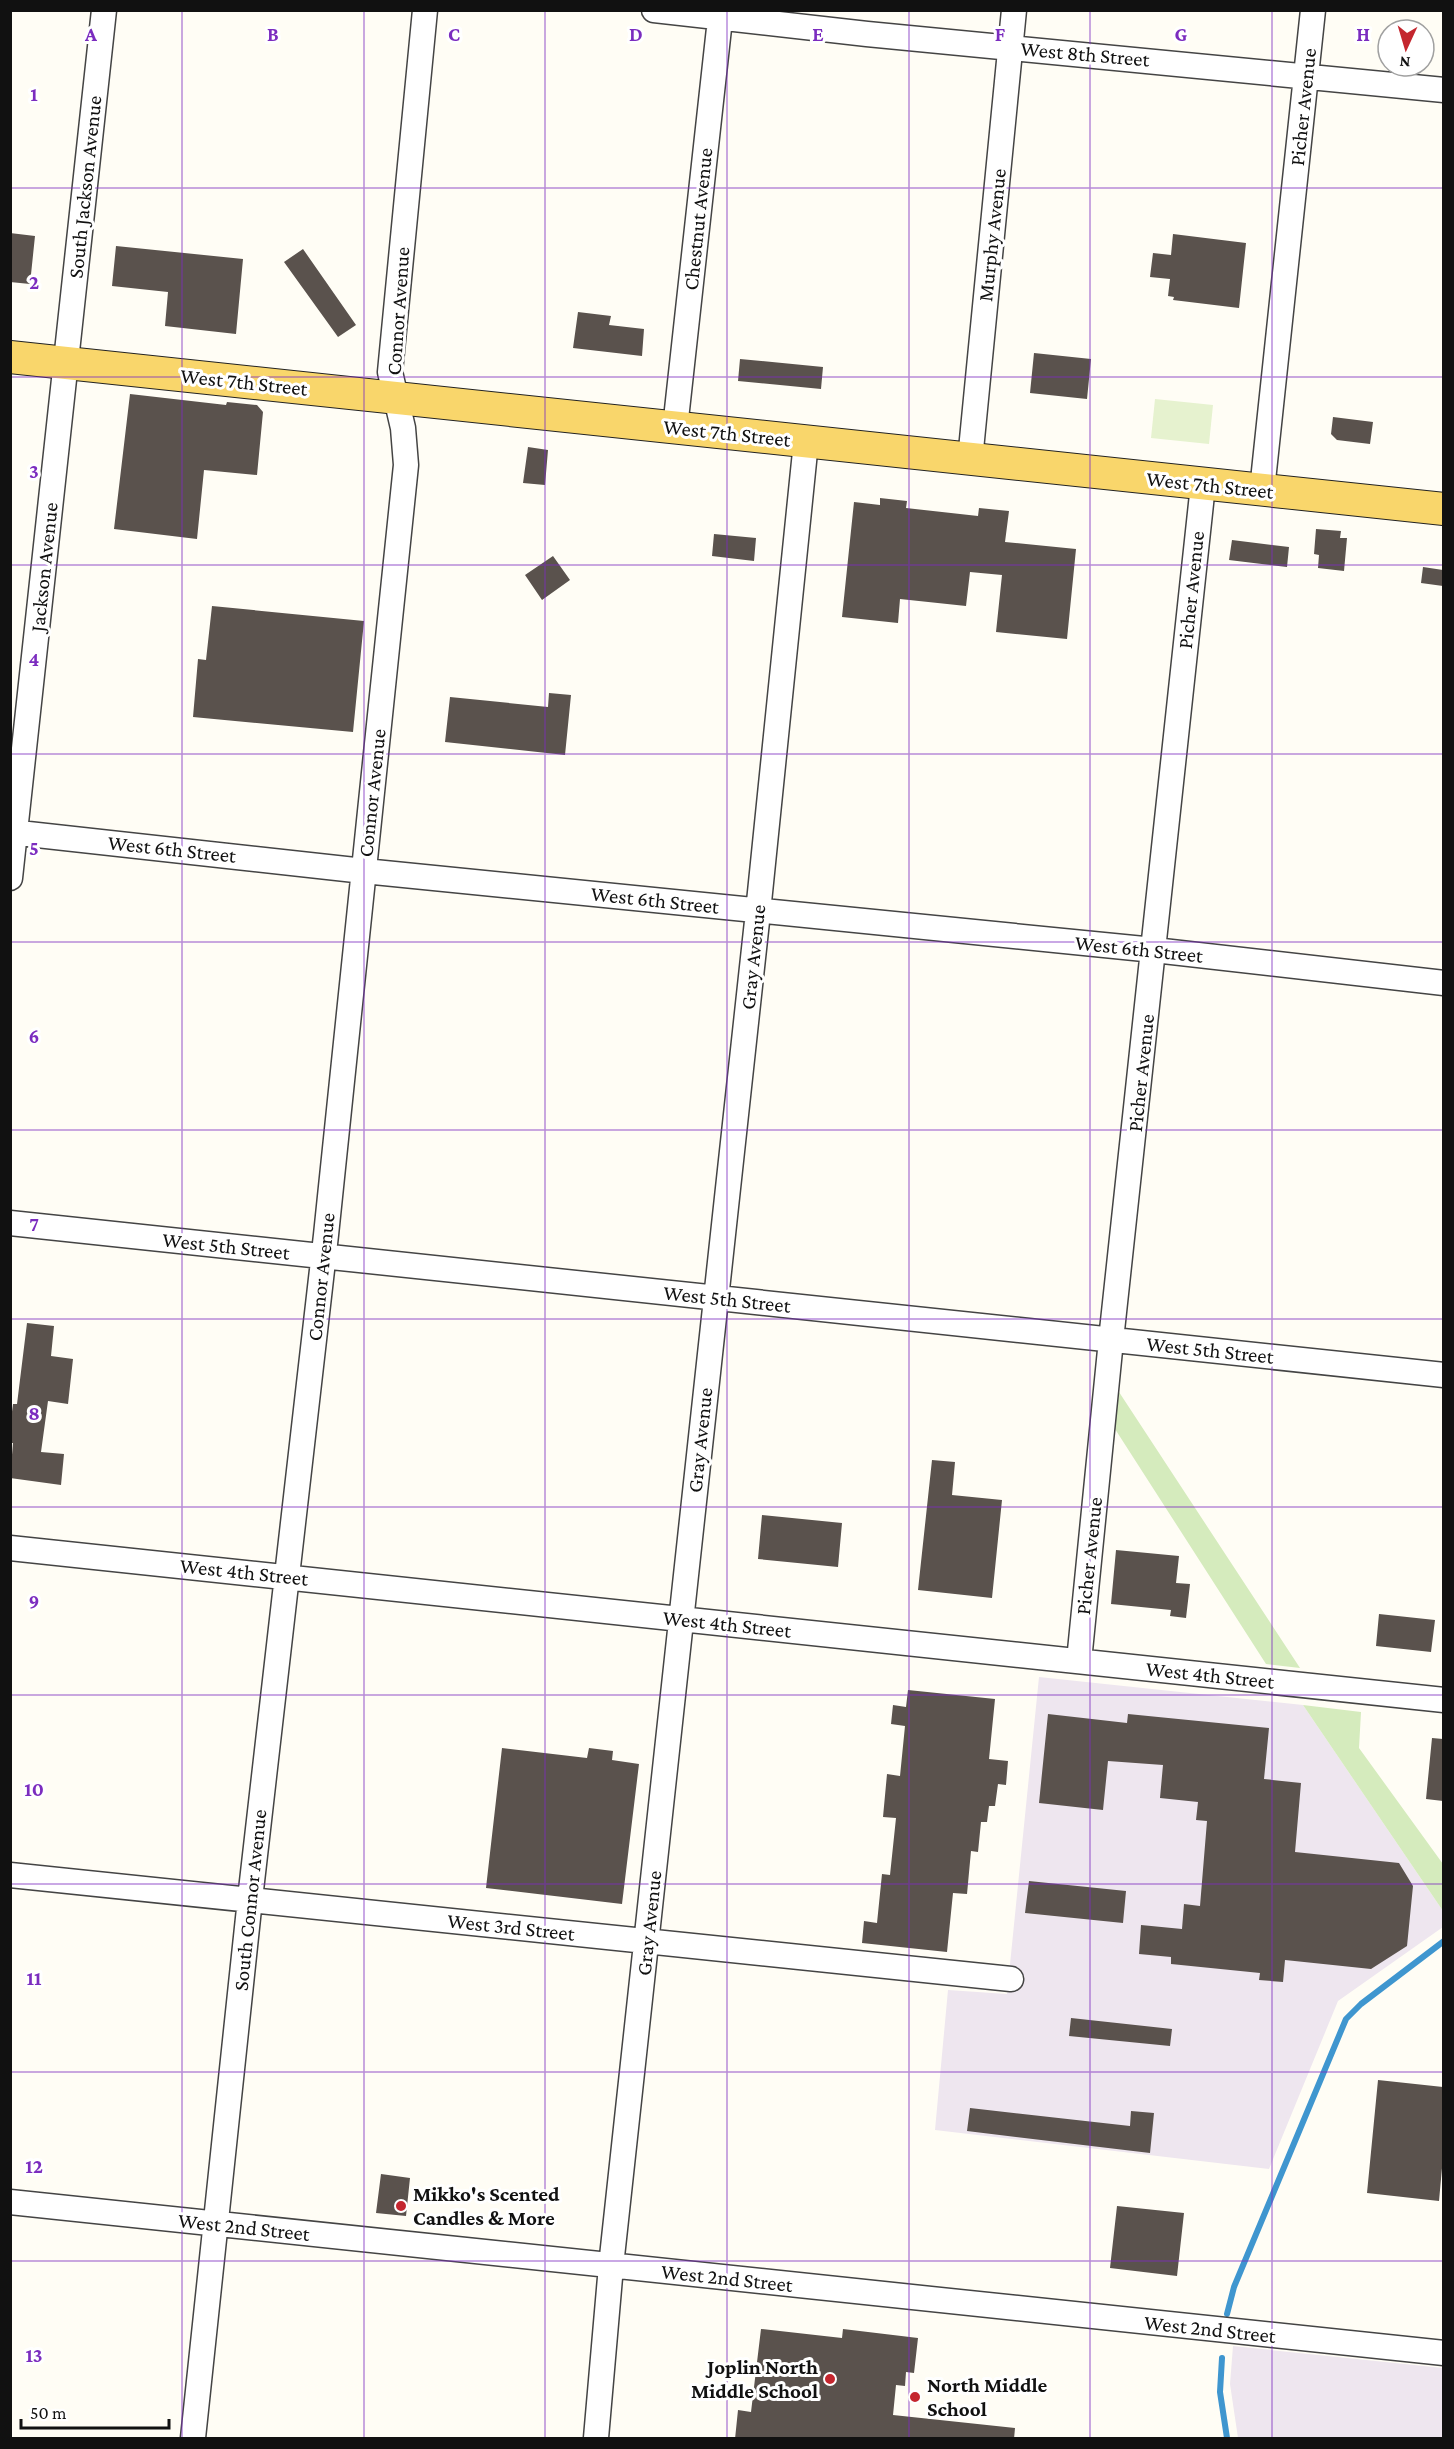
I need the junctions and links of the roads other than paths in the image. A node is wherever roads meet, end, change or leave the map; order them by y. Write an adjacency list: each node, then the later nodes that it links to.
1 (104, 10): 11 (street, South Jackson Avenue)
2 (425, 10): 12 (street, Connor Avenue)
3 (654, 10): 6 (street, West 8th Street)
4 (1014, 10): 7 (street, Murphy Avenue)
5 (1313, 10): 8 (street, Picher Avenue)
6 (721, 14): 7 (street, West 8th Street); 13 (street, Chestnut Avenue)
7 (1010, 47): 8 (street, West 8th Street); 15 (street, Murphy Avenue)
8 (1307, 75): 9 (street, West 8th Street); 17 (street, Picher Avenue)
9 (1443, 90)
10 (10, 357): 11 (main road, West 7th Street)
11 (66, 363): 12 (main road, West 7th Street); 19 (street, Jackson Avenue)
12 (395, 399): 13 (main road, West 7th Street); 20 (street, Connor Avenue)
13 (675, 428): 14 (main road, West 7th Street)
14 (806, 442): 15 (main road, West 7th Street); 22 (street, Gray Avenue)
15 (970, 460): 16 (main road, West 7th Street)
16 (1203, 484): 17 (main road, West 7th Street); 23 (street, Picher Avenue)
17 (1262, 490): 18 (main road, West 7th Street)
18 (1443, 509)
19 (13, 832): 20 (street, West 6th Street); 21 (street, Jackson Avenue)
20 (364, 872): 22 (street, West 6th Street); 26 (street, Connor Avenue)
21 (10, 878)
22 (758, 912): 23 (street, West 6th Street); 27 (street, Gray Avenue)
23 (1154, 950): 24 (street, West 6th Street); 28 (street, Picher Avenue)
24 (1443, 983)
25 (10, 1223): 26 (street, West 5th Street)
26 (323, 1255): 27 (street, West 5th Street); 31 (street, Connor Avenue)
27 (715, 1299): 28 (street, West 5th Street); 32 (street, Gray Avenue)
28 (1111, 1340): 29 (street, West 5th Street); 33 (street, Picher Avenue)
29 (1443, 1375)
30 (10, 1548): 31 (street, West 4th Street)
31 (288, 1577): 32 (street, West 4th Street); 36 (street, South Connor Avenue)
32 (681, 1619): 33 (street, West 4th Street); 37 (street, Gray Avenue)
33 (1079, 1661): 34 (street, West 4th Street)
34 (1443, 1700)
35 (10, 1875): 36 (street, West 3rd Street)
36 (250, 1899): 37 (street, West 3rd Street); 40 (street, South Connor Avenue)
37 (647, 1941): 38 (street, West 3rd Street); 41 (street, Gray Avenue)
38 (1011, 1979)
39 (10, 2202): 40 (street, West 2nd Street)
40 (215, 2224): 41 (street, West 2nd Street); 43 (street, South Connor Avenue)
41 (611, 2266): 42 (street, West 2nd Street); 44 (street, Gray Avenue)
42 (1443, 2353)
43 (193, 2439)
44 (596, 2439)

